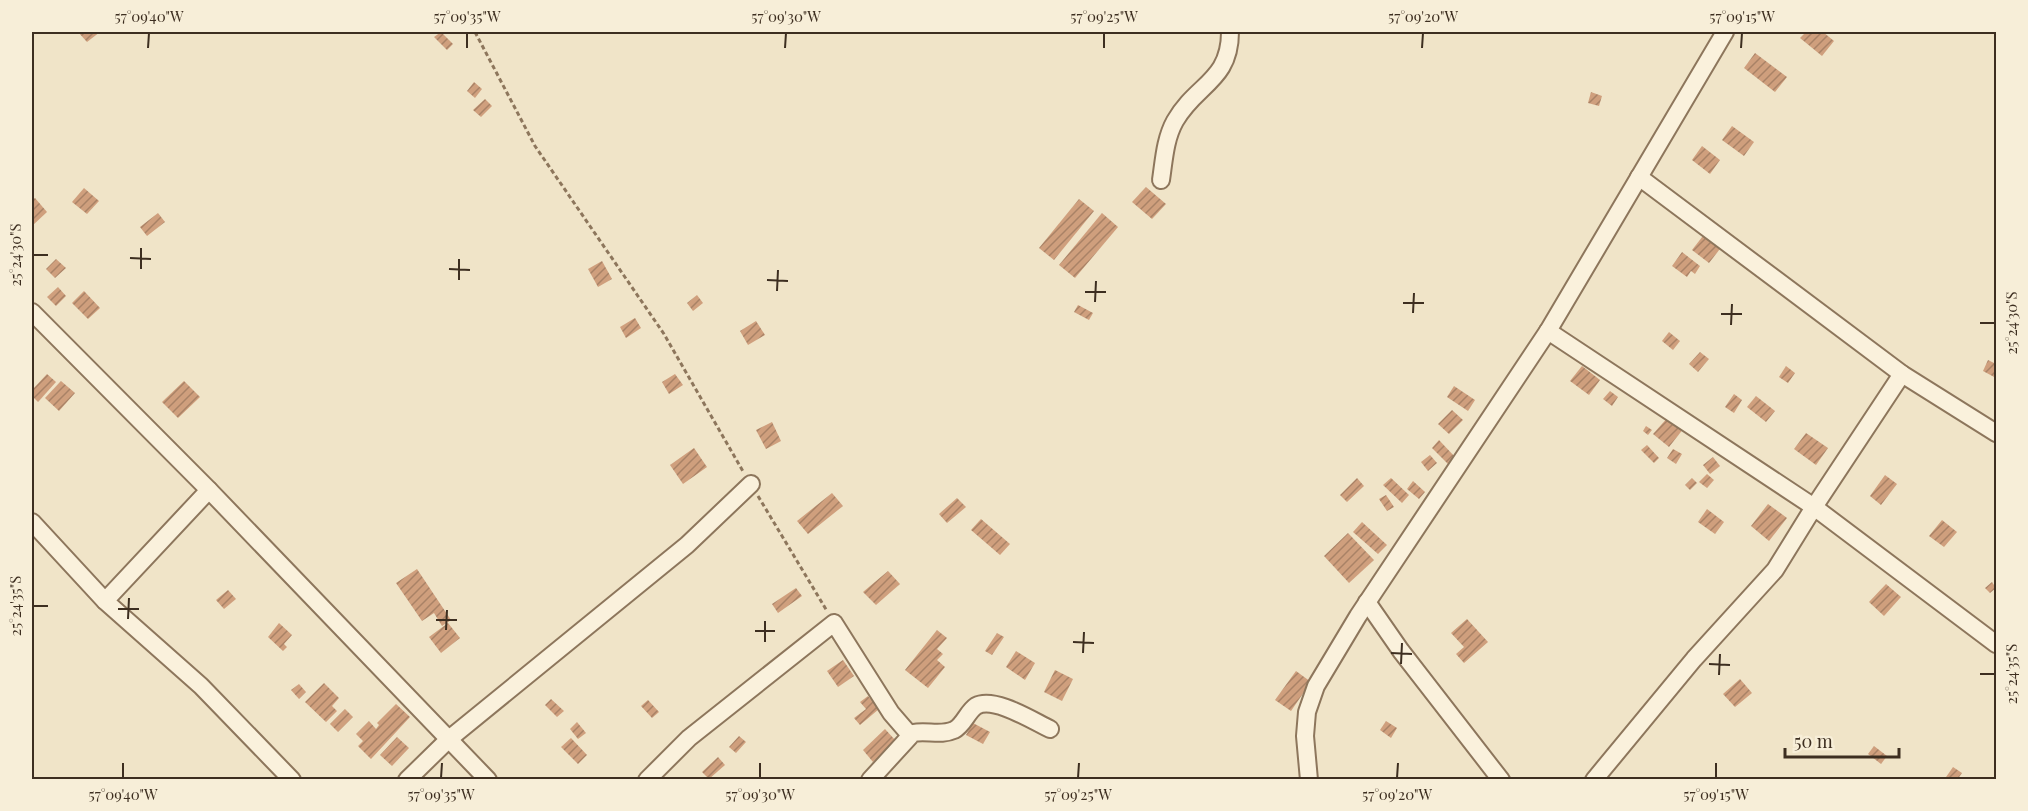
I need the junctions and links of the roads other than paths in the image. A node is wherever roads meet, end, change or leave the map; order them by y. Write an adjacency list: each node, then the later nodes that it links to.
1 (1230, 32): 4 (street)
2 (1725, 32): 3 (street)
3 (1639, 177): 6 (street); 7 (street)
4 (1161, 180)
5 (32, 312): 10 (street)
6 (1548, 331): 11 (street); 14 (street)
7 (1902, 374): 8 (street); 11 (street)
8 (1996, 433)
9 (750, 484): 18 (street)
10 (209, 490): 13 (street); 18 (street)
11 (1814, 507): 15 (street); 26 (street)
12 (32, 522): 13 (street)
13 (105, 601): 19 (street)
14 (1367, 602): 24 (street); 25 (street)
15 (1996, 644)
16 (1050, 729): 17 (street)
17 (910, 735): 22 (street); 23 (street)
18 (449, 739): 20 (street); 21 (street)
19 (292, 780)
20 (407, 780)
21 (488, 780)
22 (647, 780)
23 (870, 780)
24 (1310, 780)
25 (1502, 780)
26 (1593, 780)

